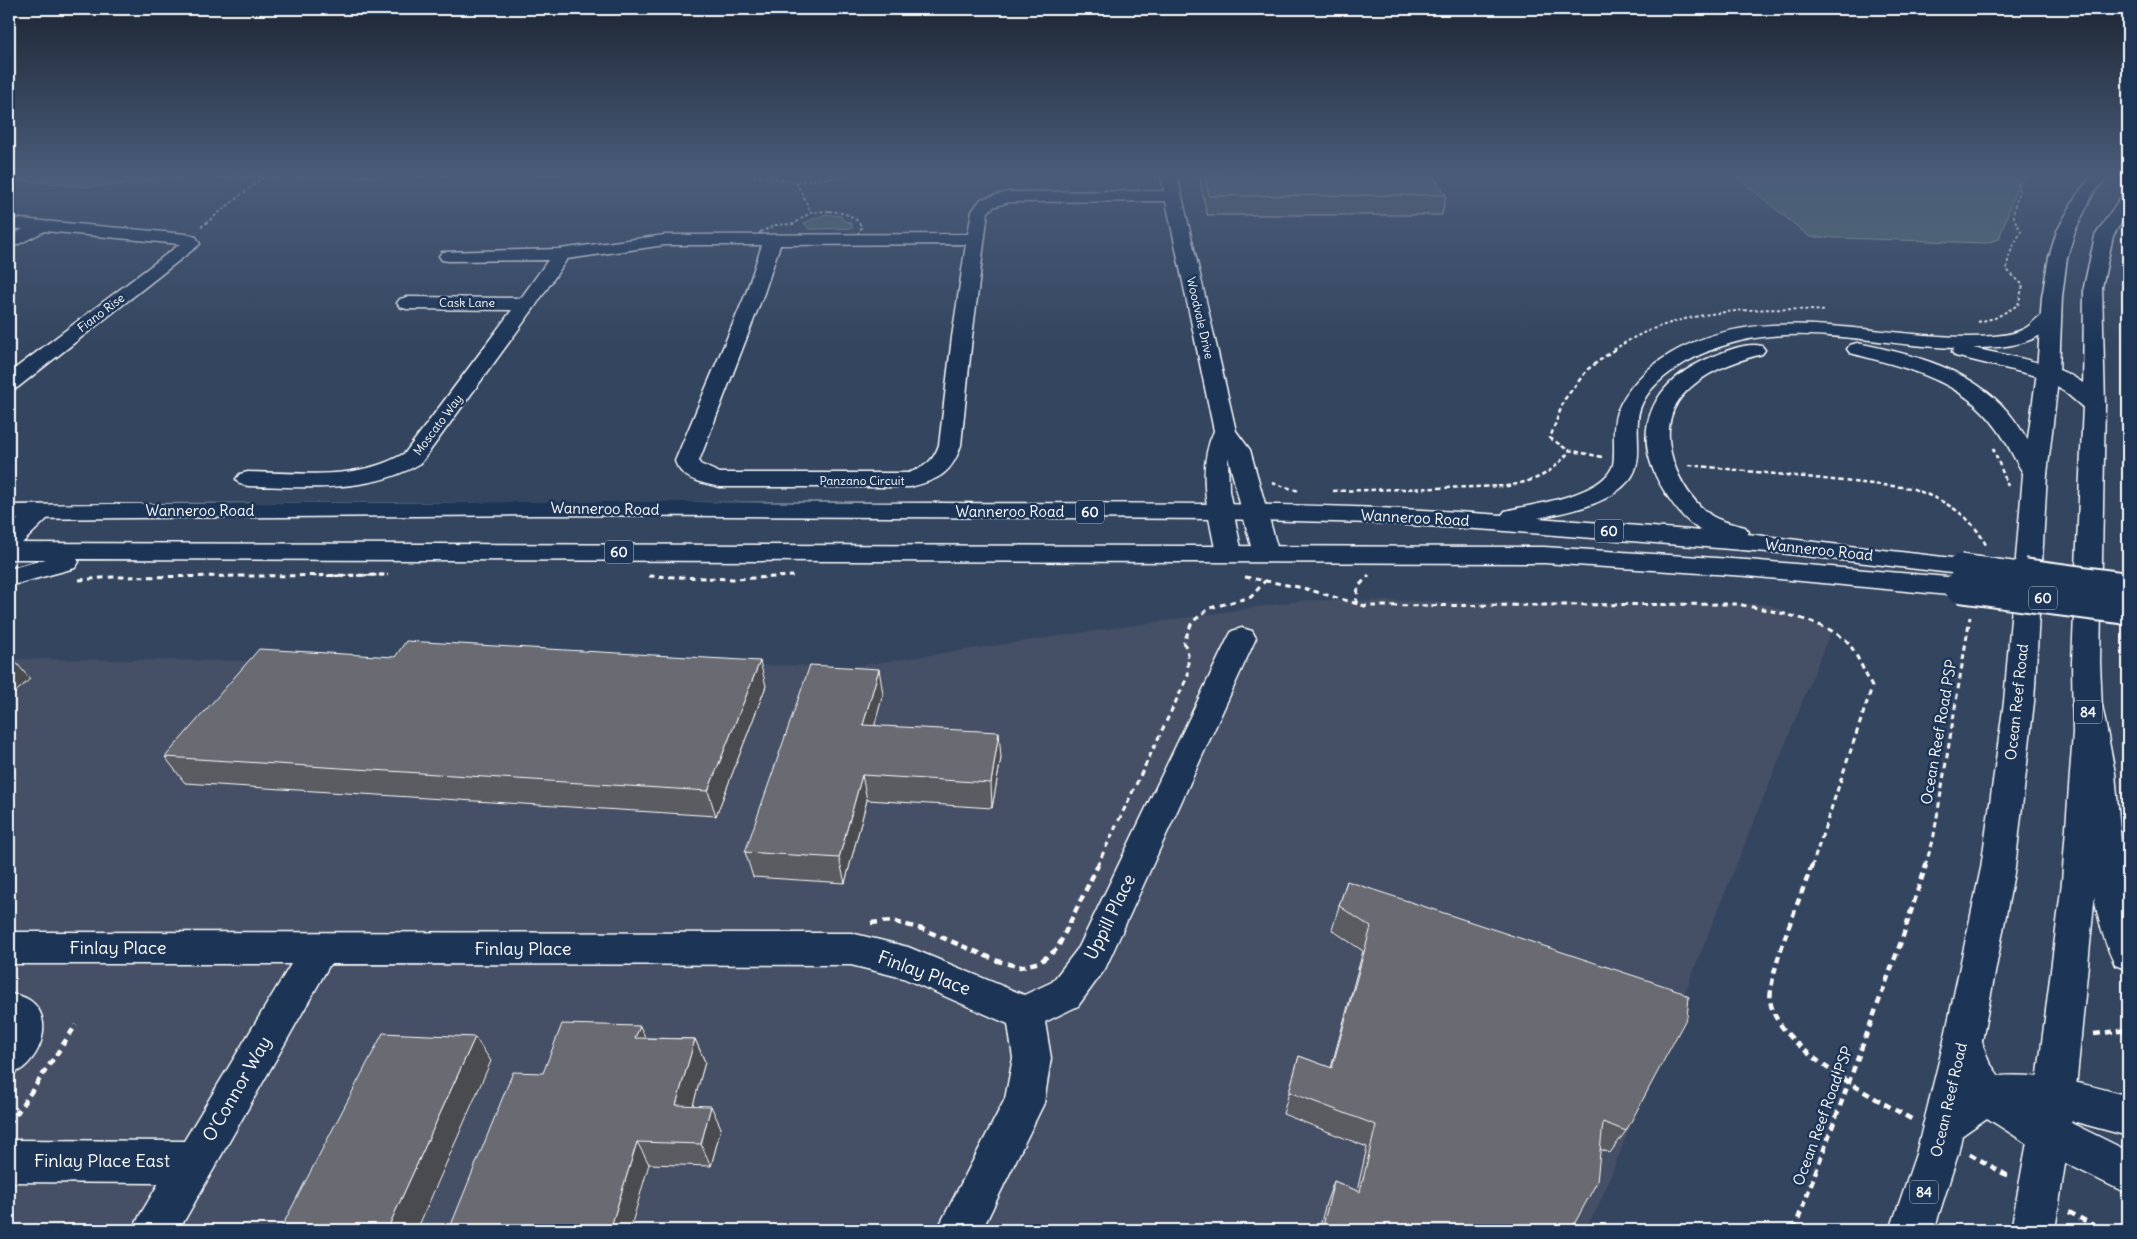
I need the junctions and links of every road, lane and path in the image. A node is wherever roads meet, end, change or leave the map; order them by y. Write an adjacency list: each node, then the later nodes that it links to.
1 (31, 233): 11 (main road)
2 (114, 233): 9 (main road)
3 (196, 233): 9 (path)
4 (978, 233): 8 (main road, Panzano Circuit)
5 (1181, 233): 21 (main road, Woodvale Drive)
6 (2065, 233): 16 (main road, Ocean Reef Road / 84)
7 (2106, 233): 20 (main road, 84)
8 (977, 239): 10 (main road); 10 (main road, Panzano Circuit)
9 (188, 240): 19 (main road, Fiano Rise)
10 (773, 240): 12 (main road)
11 (9, 244)
12 (560, 254): 13 (main road); 15 (main road, Moscato Way)
13 (448, 256)
14 (407, 303): 15 (main road, Cask Lane)
15 (527, 304): 25 (main road, Moscato Way)
16 (2051, 316): 17 (main road); 18 (main road, Ocean Reef Road / 84)
17 (1904, 339): 18 (main road); 33 (main road)
18 (2048, 372): 20 (main road); 24 (main road, Ocean Reef Road / 84)
19 (9, 383)
20 (2094, 405): 48 (main road, 84)
21 (1225, 431): 30 (main road); 31 (main road, Woodvale Drive)
22 (1602, 457): 28 (path)
23 (1681, 464): 39 (path)
24 (2035, 474): 35 (main road); 56 (main road, Ocean Reef Road / 84)
25 (248, 479)
26 (1265, 480): 27 (path)
27 (1303, 491)
28 (1330, 491)
29 (40, 512): 30 (main road, Wanneroo Road / 60); 32 (main road, Wanneroo Road / 60); 34 (main road)
30 (1220, 512): 31 (main road, Wanneroo Road / 60); 38 (main road)
31 (1256, 513): 33 (main road, Wanneroo Road / 60); 40 (main road, Woodvale Drive)
32 (10, 514)
33 (1493, 522): 35 (main road, Wanneroo Road / 60)
34 (9, 542)
35 (1780, 545): 41 (main road, Wanneroo Road / 60)
36 (9, 551): 37 (main road, 60)
37 (108, 551): 38 (main road, 60); 42 (main road)
38 (1229, 553): 40 (main road, 60)
39 (1984, 553)
40 (1266, 554): 41 (main road, 60)
41 (1960, 577): 45 (main road, 60, bridge)
42 (9, 578)
43 (1265, 581): 51 (path)
44 (1303, 588): 58 (path)
45 (2128, 602)
46 (1970, 613): 58 (path, Ocean Reef Road PSP)
47 (1242, 638): 54 (main road, Uppill Place)
48 (2088, 705): 52 (main road); 60 (main road, 84)
49 (9, 948): 50 (main road, Finlay Place)
50 (320, 949): 51 (main road, Finlay Place); 65 (main road, O'Connor Way)
51 (838, 949): 54 (main road, Finlay Place)
52 (2128, 954)
53 (9, 1011): 57 (main road)
54 (1025, 1013): 69 (main road)
55 (76, 1026): 62 (path)
56 (1963, 1041): 59 (main road); 63 (main road, Ocean Reef Road / 84)
57 (9, 1056)
58 (1848, 1082): 63 (path); 70 (path, Ocean Reef Road PSP)
59 (1994, 1097): 60 (main road); 63 (main road)
60 (2052, 1116): 61 (main road); 66 (main road); 67 (main road, 84)
61 (2128, 1116)
62 (9, 1125)
63 (1942, 1131): 67 (path); 71 (main road, Ocean Reef Road / 84)
64 (9, 1161): 65 (main road, Finlay Place East)
65 (195, 1162): 68 (main road, O'Connor Way)
66 (2128, 1173)
67 (2039, 1194): 72 (main road, 84); 73 (path)
68 (155, 1230)
69 (958, 1230)
70 (1794, 1230)
71 (1912, 1230)
72 (2033, 1230)
73 (2102, 1230)

